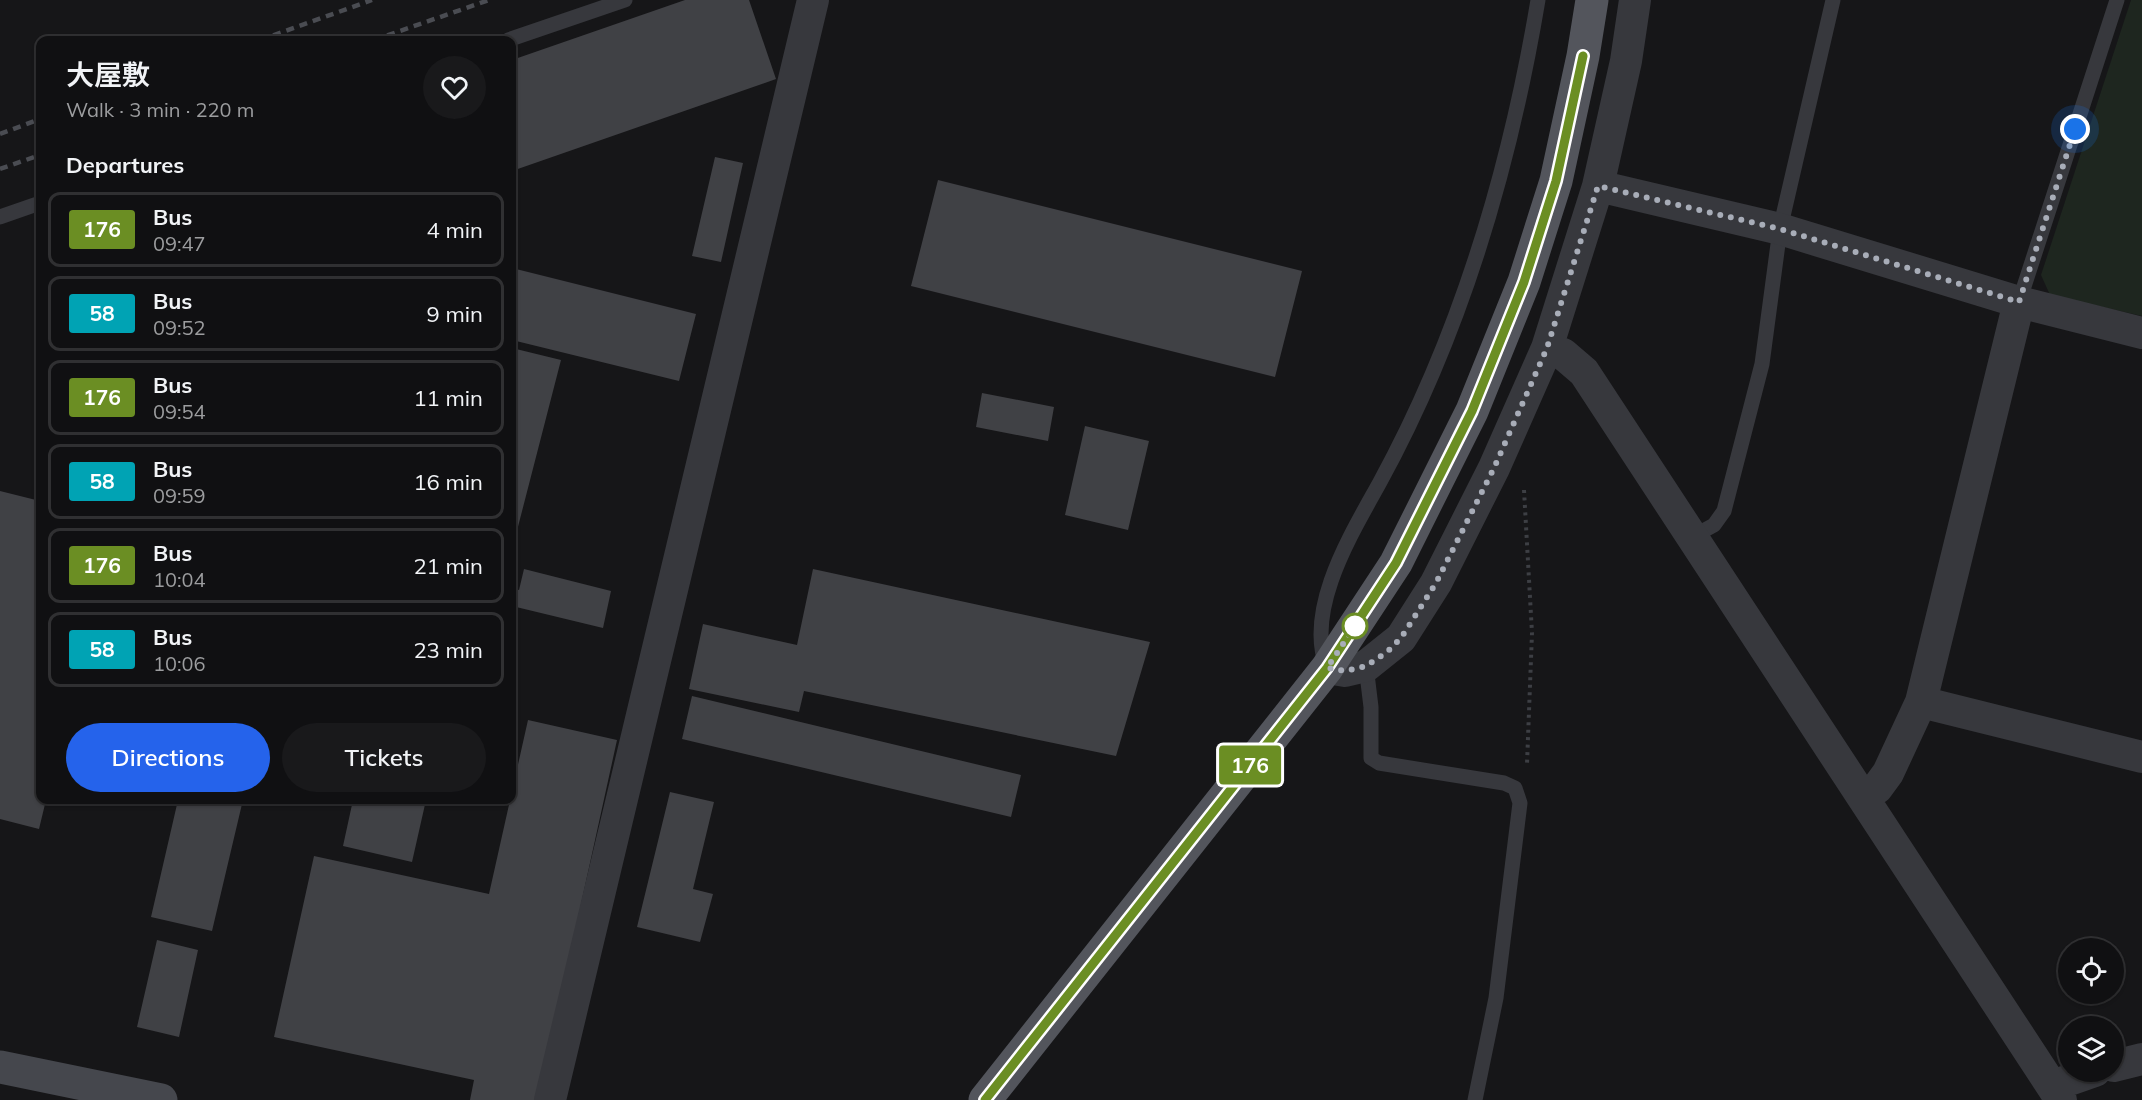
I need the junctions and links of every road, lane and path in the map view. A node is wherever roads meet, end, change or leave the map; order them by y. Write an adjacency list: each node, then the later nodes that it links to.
1 (625, 0): 8 (lane)
2 (813, 0): 30 (street)
3 (1538, 0): 19 (lane)
4 (1592, 0): 19 (main road)
5 (1635, 0): 9 (street)
6 (1833, 0): 12 (lane)
7 (2117, 0): 13 (lane)
8 (516, 37)
9 (1598, 186): 12 (street); 15 (street)
10 (36, 204): 11 (lane)
11 (0, 217)
12 (1780, 229): 13 (street); 17 (lane)
13 (2019, 302): 14 (street); 20 (street)
14 (2142, 333)
15 (1547, 348): 16 (street); 17 (street)
16 (1503, 447): 18 (street); 22 (path)
17 (1692, 537): 23 (street)
18 (1366, 666): 19 (street); 22 (lane)
19 (1327, 668): 31 (main road)
20 (1921, 702): 21 (street); 23 (street)
21 (2142, 757)
22 (1515, 789): 32 (lane)
23 (1863, 798): 28 (street)
24 (2142, 1059): 25 (street)
25 (2124, 1064)
26 (0, 1067): 29 (street)
27 (2076, 1082): 28 (street)
28 (2057, 1093)
29 (161, 1100)
30 (550, 1100)
31 (985, 1100)
32 (1475, 1100)

